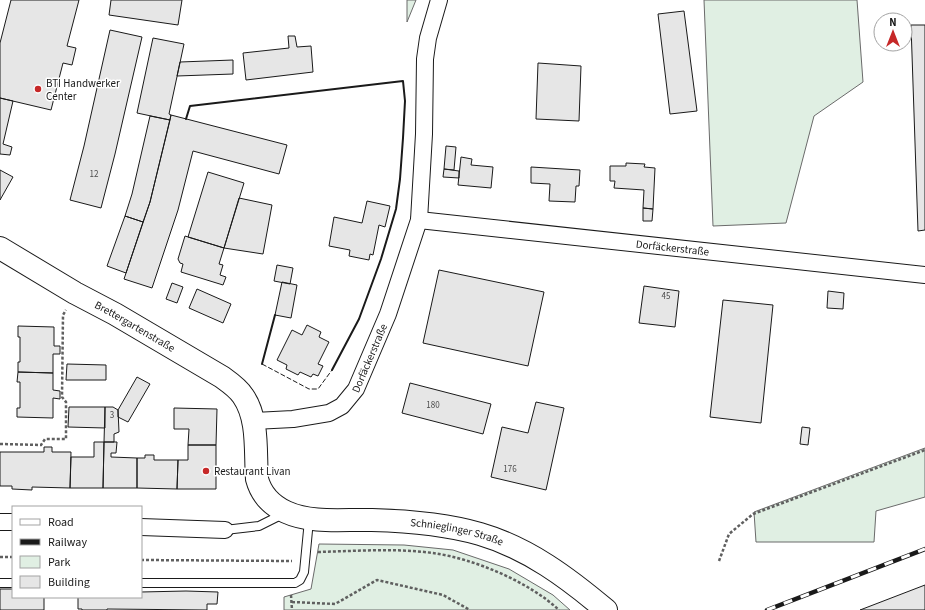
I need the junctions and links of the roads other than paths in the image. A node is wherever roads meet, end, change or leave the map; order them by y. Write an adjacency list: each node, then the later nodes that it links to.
1 (439, 0): 2 (street, Dorfäckerstraße)
2 (419, 220): 4 (street, Dorfäckerstraße); 5 (street, Dorfäckerstraße)
3 (0, 248): 5 (main road, Brettergartenstraße)
4 (925, 275)
5 (253, 421): 6 (main road, Schnieglinger Straße)
6 (286, 512): 7 (main road, Schnieglinger Straße); 11 (lane)
7 (310, 518): 14 (lane); 15 (main road, Schnieglinger Straße)
8 (0, 522): 9 (street)
9 (12, 522)
10 (142, 527): 11 (street)
11 (224, 530)
12 (0, 583): 13 (lane)
13 (12, 583)
14 (142, 583)
15 (606, 610)

